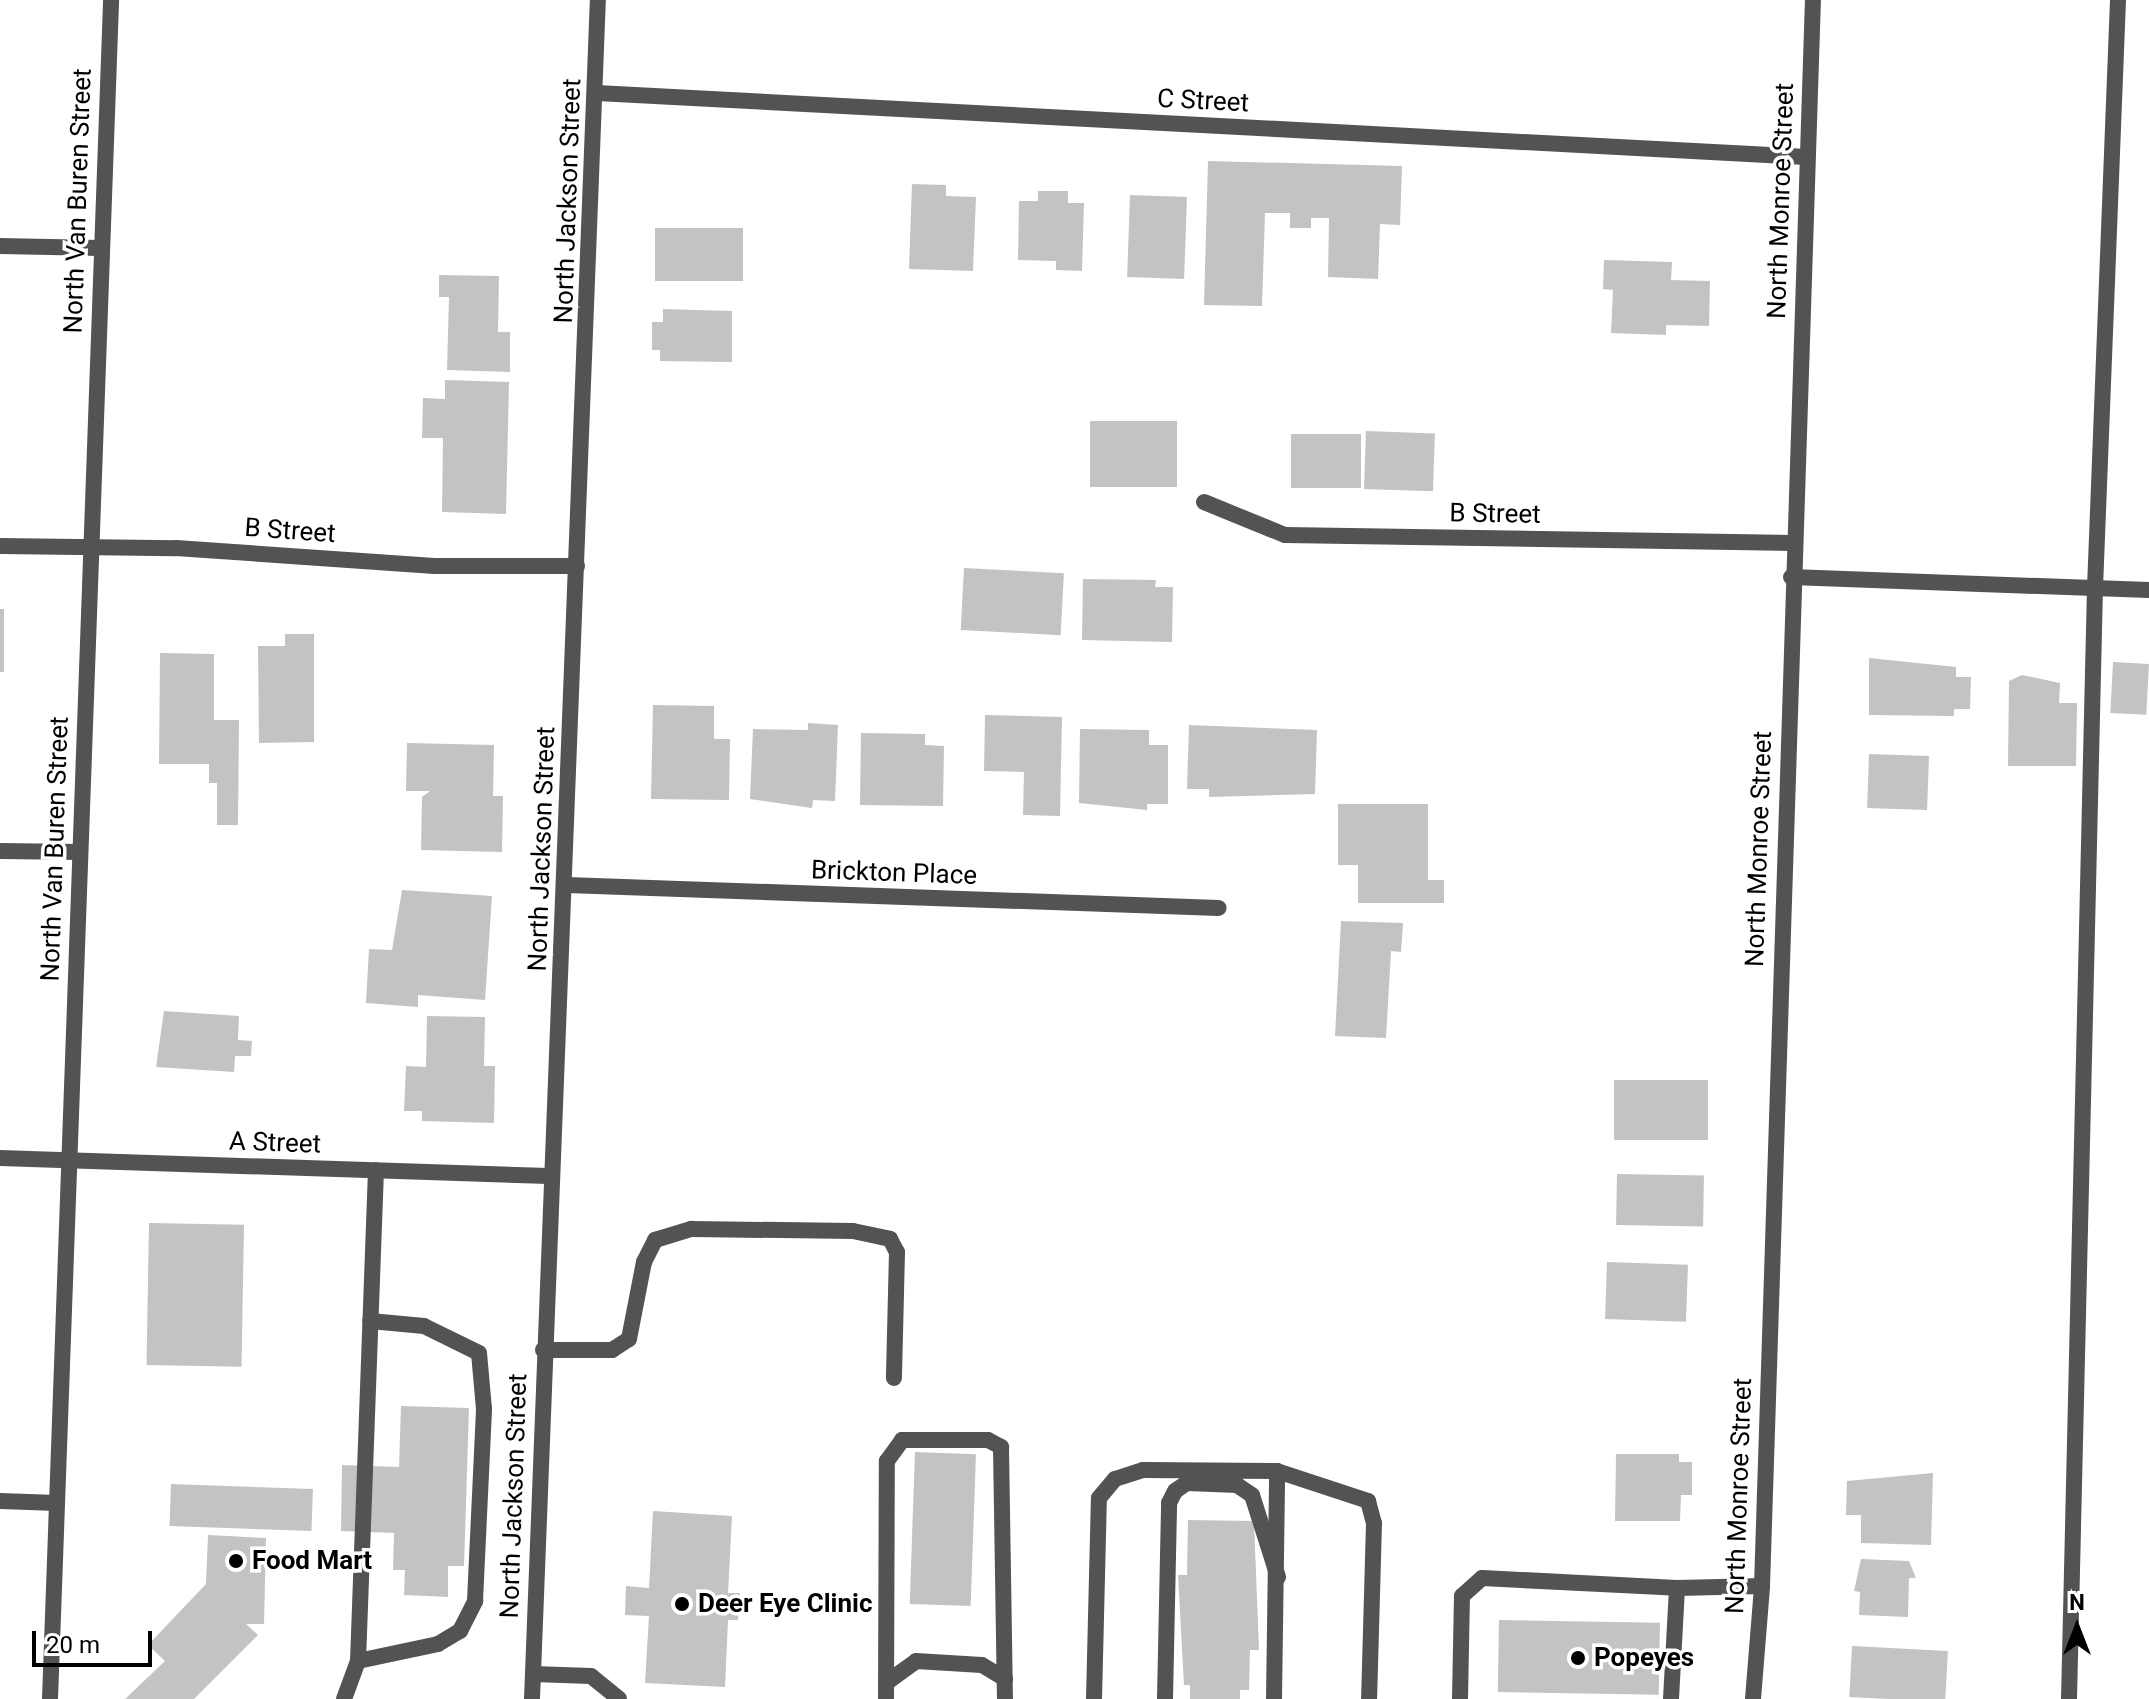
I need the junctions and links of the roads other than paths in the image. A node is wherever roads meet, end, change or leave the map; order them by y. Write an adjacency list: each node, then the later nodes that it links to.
1 (111, 0): 8 (street, North Van Buren Street)
2 (598, 0): 5 (street, North Jackson Street)
3 (1813, 0): 6 (street, North Monroe Street)
4 (2118, 0): 15 (street)
5 (597, 93): 6 (street, C Street); 13 (street, North Jackson Street)
6 (1806, 157): 10 (street, North Monroe Street)
7 (0, 246): 8 (street)
8 (100, 248): 12 (street, North Van Buren Street)
9 (1204, 502): 10 (street, B Street)
10 (1792, 543): 14 (street, North Monroe Street)
11 (0, 546): 12 (street, B Street)
12 (88, 547): 13 (street, B Street); 18 (street, North Van Buren Street)
13 (577, 566): 19 (street, North Jackson Street)
14 (1791, 577): 15 (street); 32 (street, North Monroe Street)
15 (2095, 588): 16 (street); 50 (street)
16 (2149, 590)
17 (0, 851): 18 (street)
18 (80, 852): 22 (street, North Van Buren Street)
19 (567, 885): 20 (street, Brickton Place); 24 (street, North Jackson Street)
20 (1219, 908)
21 (0, 1158): 22 (street, A Street)
22 (68, 1160): 23 (street, A Street); 30 (street, North Van Buren Street)
23 (376, 1170): 24 (street, A Street); 25 (street)
24 (549, 1176): 26 (street, North Jackson Street)
25 (370, 1321): 34 (street); 34 (street)
26 (543, 1350): 27 (street); 35 (street, North Jackson Street)
27 (894, 1378)
28 (1277, 1471): 31 (street); 43 (street); 46 (street)
29 (0, 1501): 30 (street)
30 (57, 1503): 39 (street, North Van Buren Street)
31 (1278, 1577): 44 (street); 45 (street)
32 (1762, 1586): 33 (street); 49 (street, North Monroe Street)
33 (1677, 1588): 47 (street); 48 (street)
34 (358, 1661): 38 (street)
35 (533, 1674): 40 (street, North Jackson Street); 41 (street)
36 (1005, 1679): 37 (street); 37 (street); 42 (street)
37 (886, 1691)
38 (345, 1697)
39 (50, 1699)
40 (532, 1699)
41 (619, 1699)
42 (1005, 1699)
43 (1094, 1699)
44 (1165, 1699)
45 (1274, 1699)
46 (1369, 1699)
47 (1460, 1699)
48 (1671, 1699)
49 (1753, 1699)
50 (2069, 1699)

